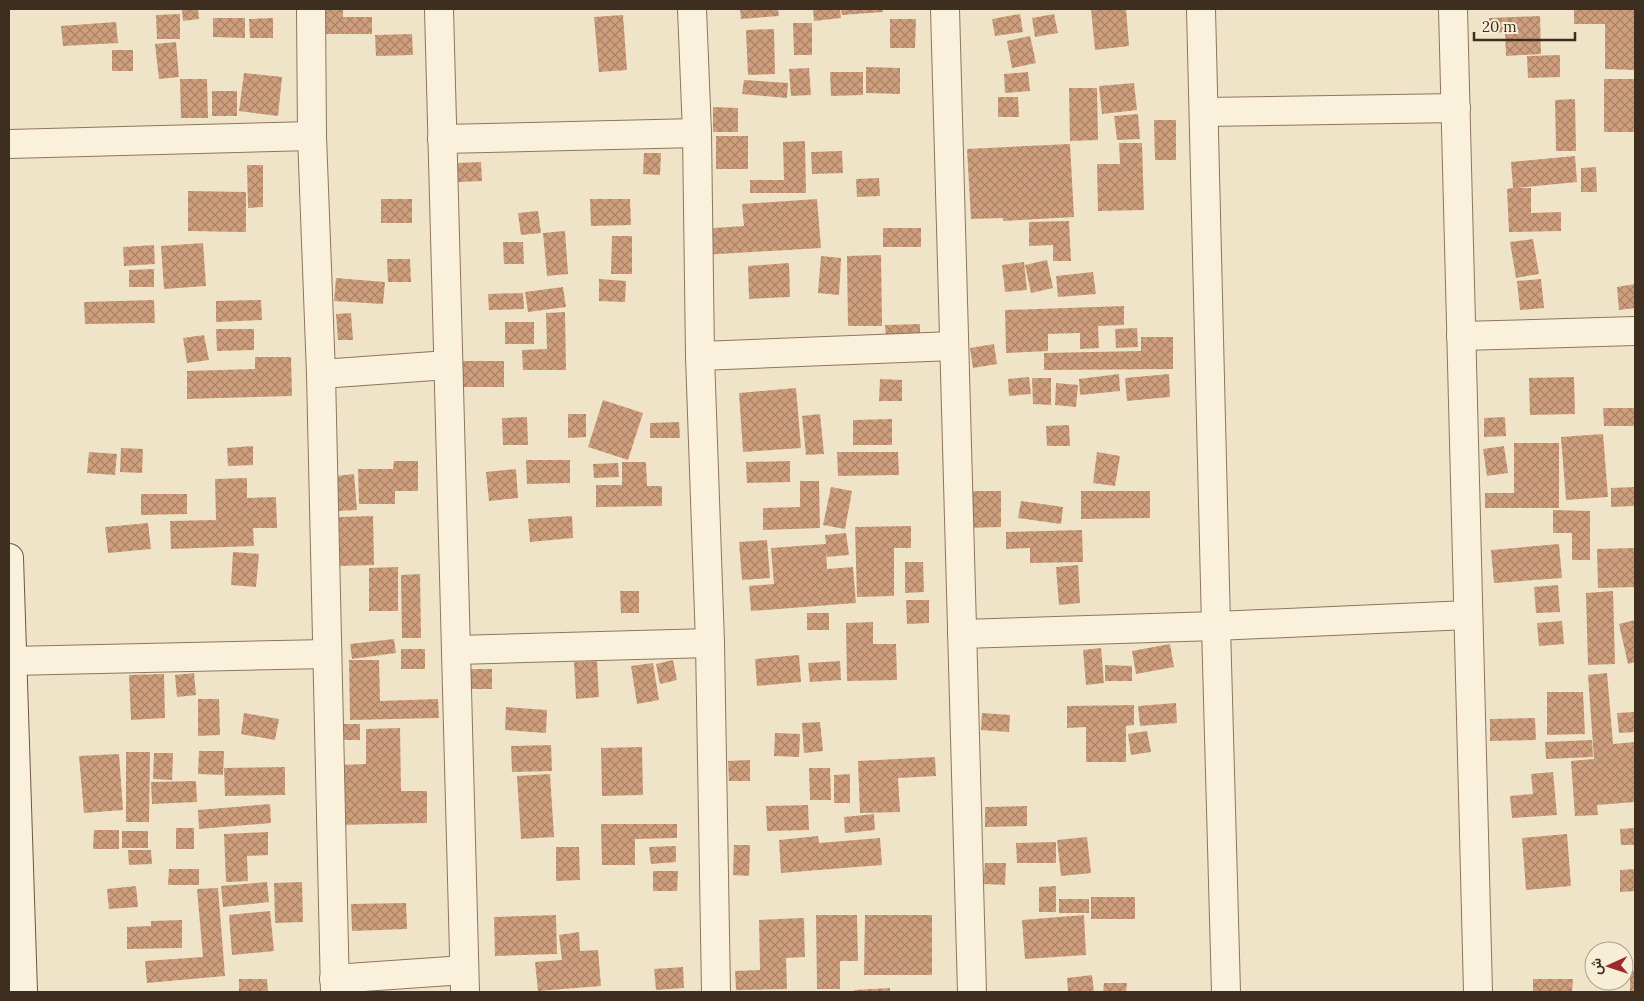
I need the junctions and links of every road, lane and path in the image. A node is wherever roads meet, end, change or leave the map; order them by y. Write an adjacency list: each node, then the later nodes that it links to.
1 (311, 9): 10 (street)
2 (439, 9): 11 (street)
3 (692, 9): 9 (street)
4 (946, 9): 15 (street)
5 (1201, 9): 8 (street)
6 (1453, 9): 7 (street)
7 (1456, 108): 8 (street); 14 (street)
8 (1204, 112): 21 (street)
9 (697, 133): 11 (street); 16 (street)
10 (312, 136): 12 (street); 18 (street)
11 (442, 139): 17 (street)
12 (9, 144)
13 (1635, 331): 14 (street)
14 (1461, 336): 20 (street)
15 (954, 346): 16 (street); 22 (street)
16 (700, 356): 23 (street)
17 (448, 365): 18 (street); 25 (street)
18 (321, 374): 26 (street)
19 (9, 558): 24 (street)
20 (1468, 615): 21 (street); 33 (street)
21 (1216, 626): 22 (street); 32 (street)
22 (962, 634): 31 (street)
23 (710, 643): 25 (street); 30 (street)
24 (10, 645): 26 (street); 29 (street)
25 (456, 650): 27 (street)
26 (327, 654): 28 (street)
27 (464, 981): 28 (street)
28 (335, 985)
29 (24, 992)
30 (716, 992)
31 (972, 992)
32 (1226, 992)
33 (1478, 992)

